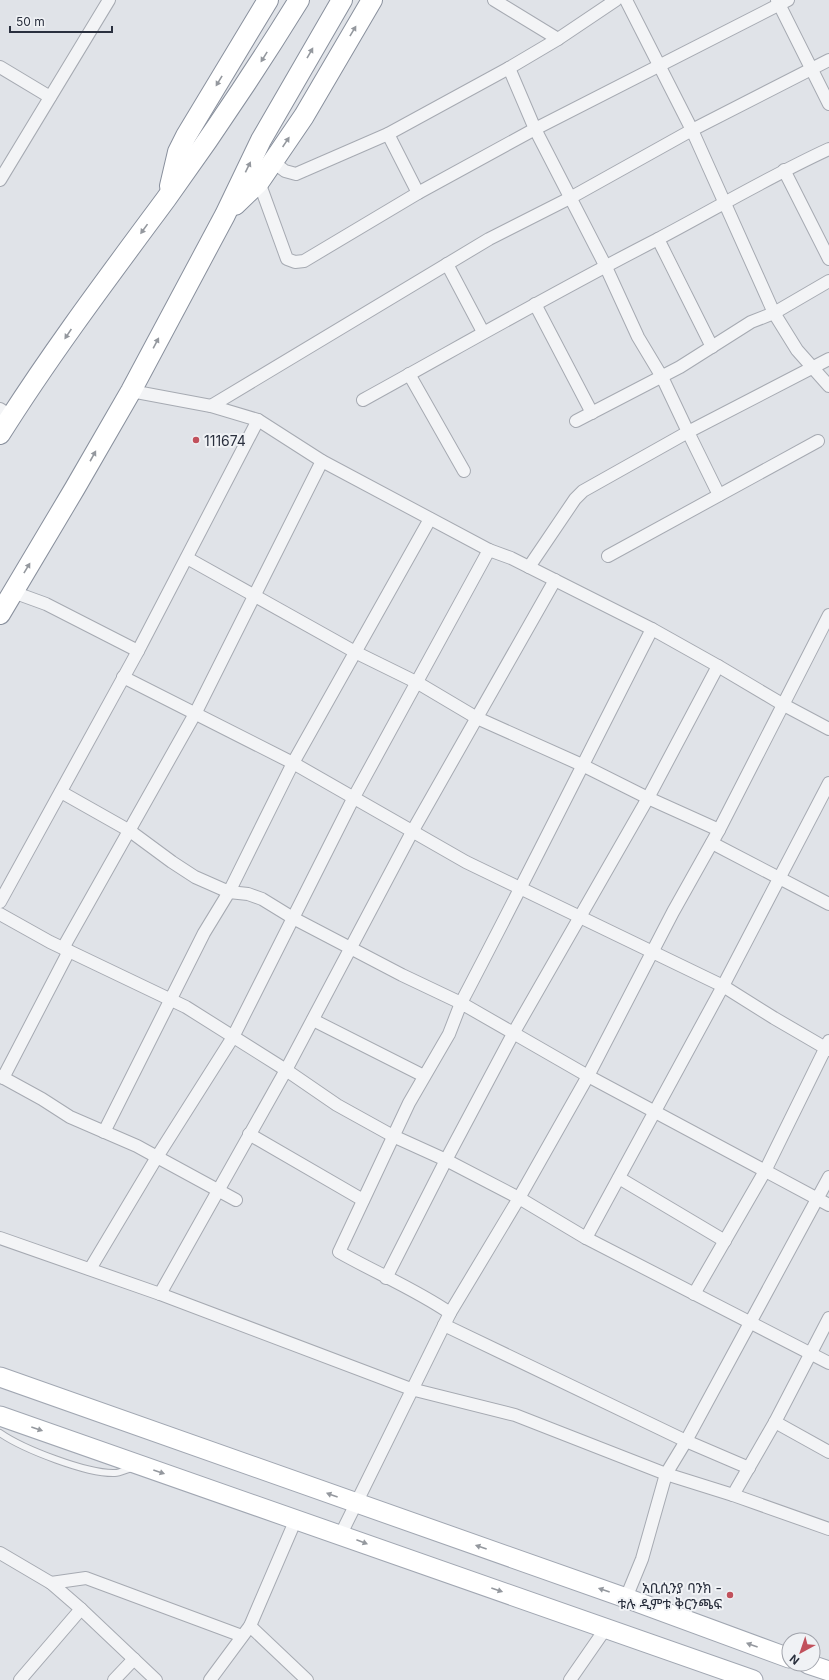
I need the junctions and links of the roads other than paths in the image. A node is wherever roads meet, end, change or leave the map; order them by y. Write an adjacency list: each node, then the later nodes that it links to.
1 (109, 0): 16 (street)
2 (268, 0): 27 (highway, one-way to 27)
3 (299, 0): 27 (highway, one-way to 27)
4 (342, 0): 30 (highway, one-way to 4)
5 (372, 0): 22 (highway, one-way to 5)
6 (494, 0): 10 (street)
7 (616, 0): 10 (street)
8 (626, 0): 12 (street)
9 (782, 1): 12 (street); 15 (street)
10 (558, 39): 14 (street)
11 (829, 60): 15 (street)
12 (659, 65): 18 (street); 19 (street)
13 (0, 67): 16 (street)
14 (509, 68): 18 (street); 20 (street)
15 (812, 70): 17 (street); 19 (street)
16 (50, 97): 24 (street)
17 (829, 104)
18 (535, 129): 26 (street); 28 (street)
19 (692, 130): 28 (street); 29 (street)
20 (388, 134): 22 (street); 26 (street)
21 (829, 149): 23 (street)
22 (273, 162): 25 (highway)
23 (784, 170): 29 (street); 32 (street)
24 (0, 180)
25 (259, 182): 26 (street); 30 (highway)
26 (418, 193)
27 (167, 197): 48 (highway, one-way to 48)
28 (570, 198): 33 (street); 34 (street)
29 (726, 202): 31 (street); 37 (street)
30 (225, 215): 45 (highway, one-way to 30)
31 (658, 239): 34 (street); 39 (street)
32 (829, 259)
33 (447, 264): 38 (street); 47 (street)
34 (605, 265): 36 (street); 43 (street)
35 (829, 281): 37 (street)
36 (535, 304): 38 (street); 49 (street)
37 (774, 313): 39 (street); 41 (street)
38 (484, 332): 42 (street)
39 (712, 347): 43 (street)
40 (829, 359): 41 (street)
41 (813, 366): 44 (street); 52 (street)
42 (409, 374): 46 (street); 56 (street)
43 (662, 377): 49 (street); 52 (street)
44 (829, 386)
45 (130, 391): 47 (street); 64 (highway, one-way to 45)
46 (363, 400)
47 (211, 406): 50 (street)
48 (6, 413): 53 (highway)
49 (592, 413): 51 (street)
50 (258, 420): 55 (street); 61 (street)
51 (576, 421)
52 (688, 432): 57 (street); 62 (street)
53 (0, 434)
54 (818, 441): 57 (street)
55 (322, 461): 58 (street); 65 (street)
56 (464, 471)
57 (719, 495): 60 (street)
58 (430, 519): 59 (street); 70 (street)
59 (489, 550): 62 (street); 73 (street)
60 (608, 556)
61 (186, 558): 65 (street); 69 (street)
62 (529, 567): 63 (street)
63 (555, 580): 68 (street); 76 (street)
64 (13, 592): 66 (highway); 69 (street)
65 (255, 596): 70 (street); 75 (street)
66 (0, 614)
67 (829, 615): 74 (street)
68 (652, 629): 71 (street); 79 (street)
69 (138, 651): 72 (street)
70 (357, 653): 73 (street); 78 (street)
71 (718, 666): 74 (street); 83 (street)
72 (123, 677): 75 (street); 81 (street)
73 (418, 683): 76 (street); 82 (street)
74 (782, 704): 77 (street); 84 (street)
75 (196, 712): 78 (street); 85 (street)
76 (477, 718): 79 (street); 86 (street)
77 (829, 729)
78 (293, 763): 82 (street); 90 (street)
79 (582, 765): 83 (street); 89 (street)
80 (829, 783): 88 (street)
81 (61, 792): 85 (street); 91 (street)
82 (354, 797): 86 (street); 95 (street)
83 (648, 798): 84 (street); 94 (street)
84 (719, 830): 87 (street)
85 (130, 831): 90 (street); 97 (street)
86 (412, 832): 89 (street); 96 (street)
87 (712, 843): 88 (street); 98 (street)
88 (778, 878): 92 (street); 99 (street)
89 (521, 889): 94 (street); 101 (street)
90 (229, 892): 95 (street); 100 (street)
91 (0, 902)
92 (829, 904)
93 (0, 914): 97 (street)
94 (579, 917): 98 (street); 103 (street)
95 (293, 918): 96 (street); 104 (street)
96 (352, 947): 101 (street); 102 (street)
97 (66, 950): 100 (street); 109 (street)
98 (653, 951): 99 (street); 108 (street)
99 (723, 986): 105 (street); 110 (street)
100 (170, 1000): 104 (street); 111 (street)
101 (461, 1003): 103 (street); 107 (street)
102 (313, 1020): 106 (street); 107 (street)
103 (514, 1032): 108 (street); 115 (street)
104 (232, 1036): 106 (street); 114 (street)
105 (828, 1046): 116 (street)
106 (286, 1070): 112 (street); 113 (street)
107 (424, 1076): 113 (street)
108 (588, 1076): 110 (street); 120 (street)
109 (1, 1077): 111 (street)
110 (655, 1112): 116 (street); 118 (street)
111 (104, 1132): 114 (street)
112 (249, 1134): 119 (street); 123 (street)
113 (393, 1136): 115 (street); 123 (street)
114 (157, 1157): 119 (street); 128 (street)
115 (446, 1160): 120 (street); 129 (street)
116 (765, 1171): 121 (street); 127 (street)
117 (829, 1177): 121 (street)
118 (619, 1178): 126 (street); 127 (street)
119 (217, 1190): 122 (street); 130 (street)
120 (519, 1198): 126 (street); 132 (street)
121 (817, 1199): 124 (street); 134 (street)
122 (236, 1200)
123 (363, 1200): 129 (street)
124 (829, 1205)
125 (0, 1238): 128 (street)
126 (586, 1238): 131 (street)
127 (725, 1241): 131 (street)
128 (90, 1269): 130 (street)
129 (386, 1278): 132 (street)
130 (160, 1294): 139 (street)
131 (694, 1294): 134 (street)
132 (450, 1313): 135 (street)
133 (829, 1318): 136 (street)
134 (750, 1323): 136 (street); 143 (street)
135 (444, 1325): 139 (street); 143 (street)
136 (810, 1353): 137 (street); 141 (street)
137 (829, 1363)
138 (0, 1377): 149 (main road, one-way to 138)
139 (411, 1389): 147 (street); 149 (street)
140 (0, 1416): 145 (main road, one-way to 145)
141 (775, 1422): 144 (street); 146 (street)
142 (0, 1433): 145 (lane)
143 (686, 1441): 146 (street); 147 (street)
144 (829, 1452)
145 (139, 1465): 150 (main road, one-way to 150)
146 (749, 1468): 148 (street)
147 (666, 1474): 148 (street); 155 (street)
148 (733, 1495): 151 (street)
149 (355, 1503): 152 (street); 155 (main road, one-way to 149)
150 (296, 1519): 152 (main road); 157 (street)
151 (829, 1529)
152 (340, 1534): 158 (main road, one-way to 158)
153 (0, 1553): 154 (street)
154 (51, 1583): 156 (street); 159 (street)
155 (626, 1598): 160 (main road, one-way to 155)
156 (81, 1609): 161 (street); 162 (street)
157 (250, 1626): 159 (street); 166 (street)
158 (606, 1628): 167 (street); 168 (main road)
159 (242, 1636): 165 (street)
160 (781, 1655)
161 (134, 1659): 163 (street); 164 (street)
162 (20, 1680)
163 (114, 1680)
164 (156, 1680)
165 (210, 1680)
166 (307, 1680)
167 (570, 1680)
168 (753, 1680)

